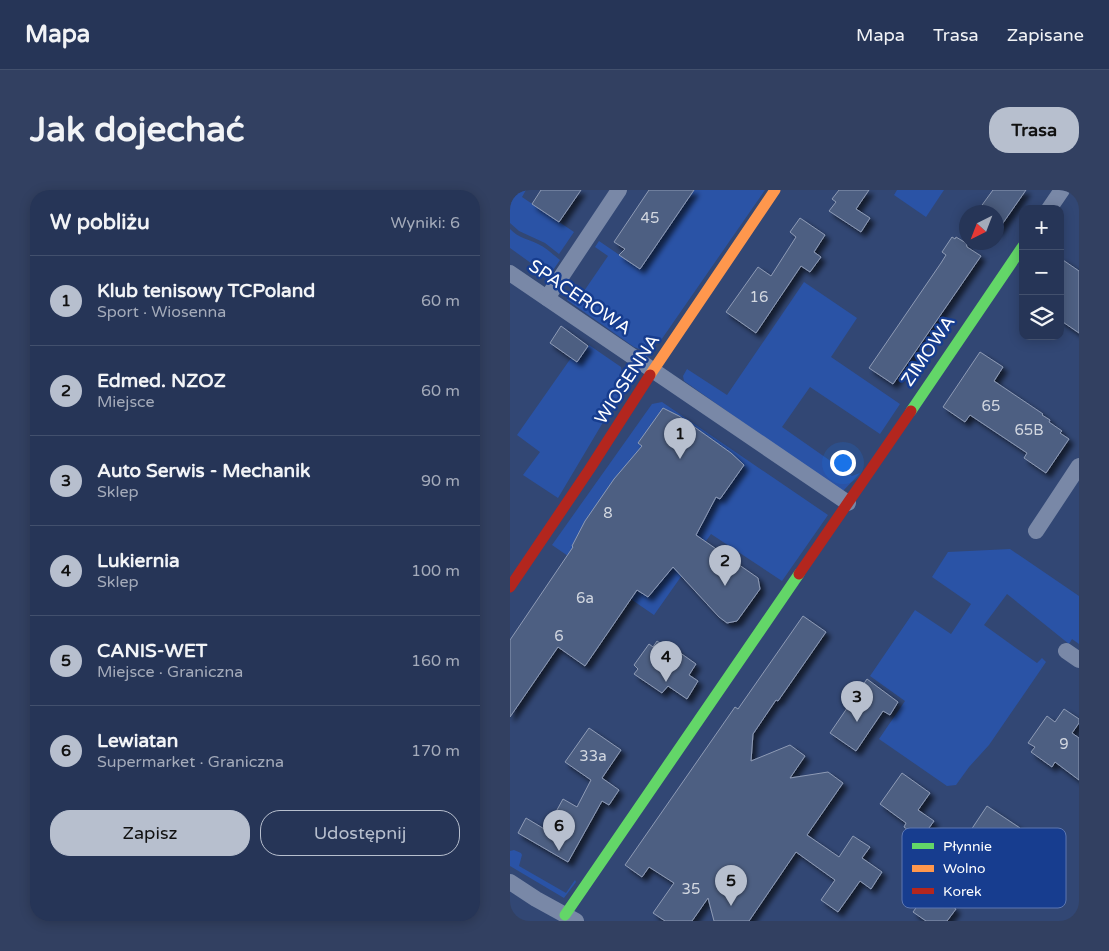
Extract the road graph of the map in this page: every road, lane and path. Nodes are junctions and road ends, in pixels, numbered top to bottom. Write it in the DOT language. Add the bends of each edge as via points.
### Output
graph roads {
  1 [pos="619,190"];
  2 [pos="775,190"];
  3 [pos="1062,190"];
  4 [pos="1052,205"];
  5 [pos="1020,250"];
  6 [pos="510,273"];
  7 [pos="546,298"];
  8 [pos="653,370"];
  9 [pos="1079,466"];
  10 [pos="848,503"];
  11 [pos="1036,531"];
  12 [pos="510,587"];
  13 [pos="510,882"];
  14 [pos="571,918"];
  1 -- 7 [label="street"];
  2 -- 8 [label="street, WIOSENNA"];
  3 -- 4 [label="street"];
  5 -- 10 [label="street, ZIMOWA"];
  6 -- 7 [label="street, SPACEROWA"];
  7 -- 8 [label="street, SPACEROWA"];
  8 -- 10 [label="street, SPACEROWA"];
  8 -- 12 [label="street, WIOSENNA"];
  9 -- 11 [label="street"];
  10 -- 14 [label="street, ZIMOWA"];
  13 -- 14 [label="street"];
}
